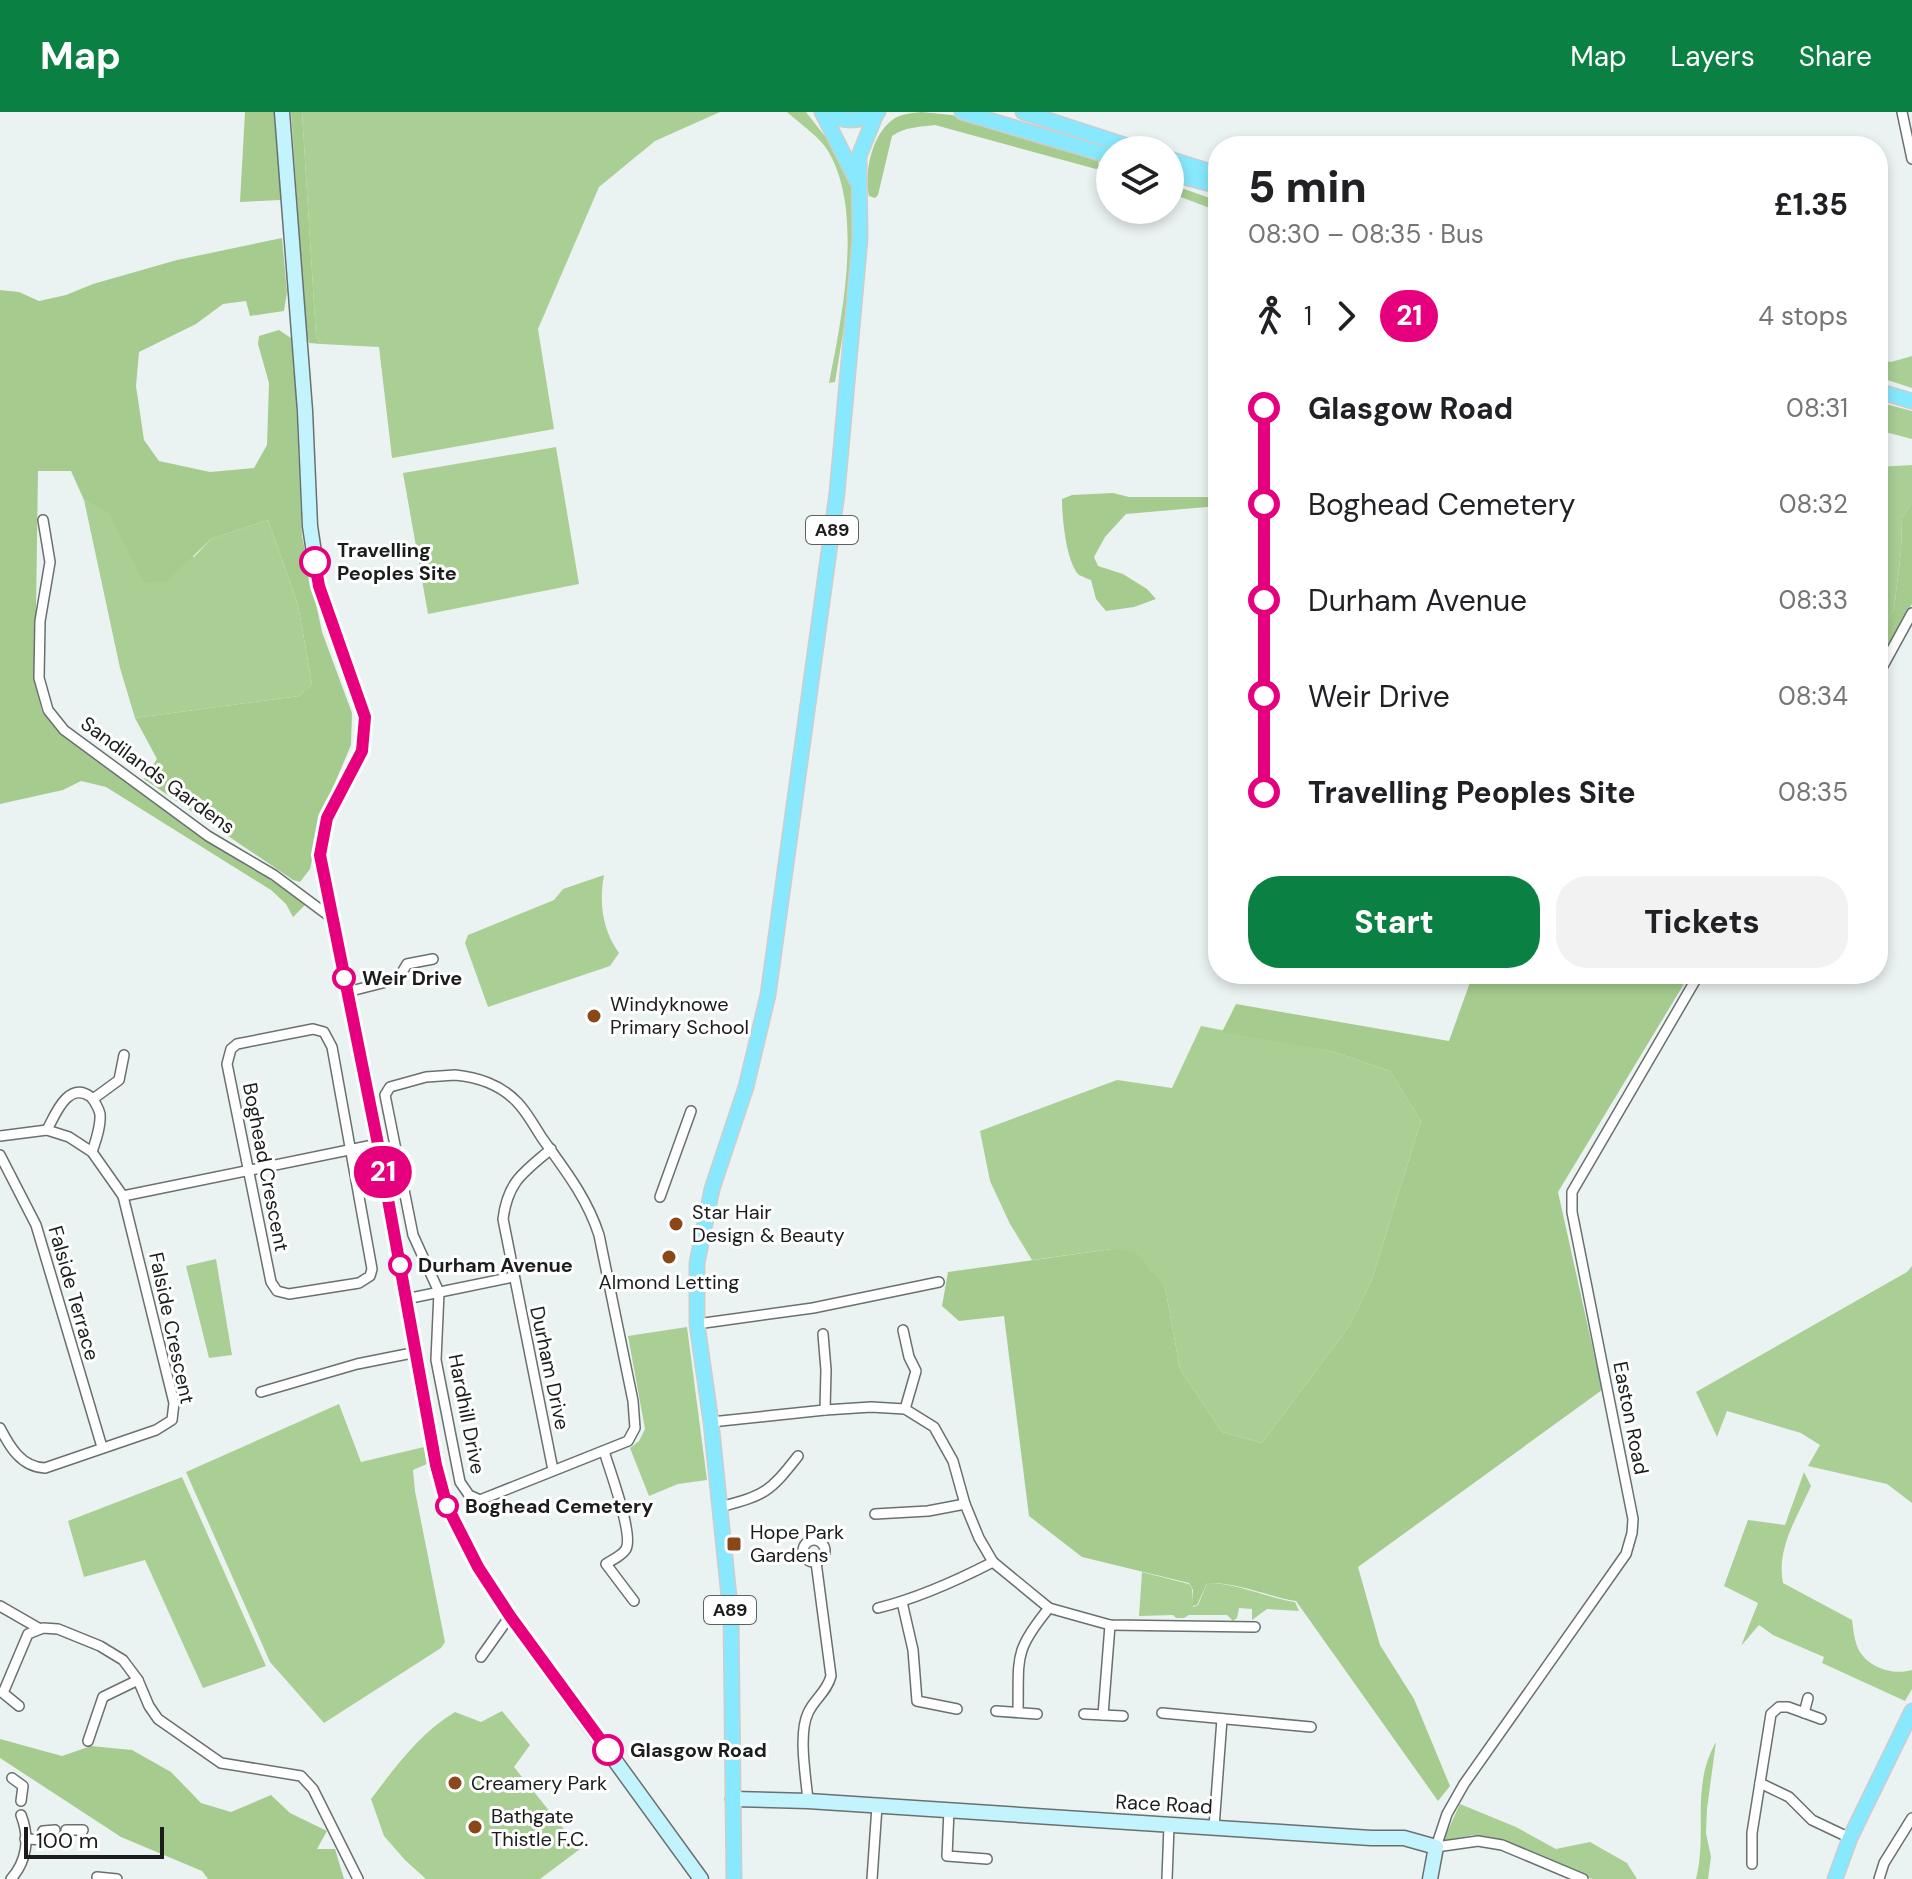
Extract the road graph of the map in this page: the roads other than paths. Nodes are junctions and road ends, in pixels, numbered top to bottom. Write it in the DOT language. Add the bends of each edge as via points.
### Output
graph roads {
  1 [pos="282,112"];
  2 [pos="823,112"];
  3 [pos="962,112"];
  4 [pos="1023,112"];
  5 [pos="1902,112"];
  6 [pos="877,113"];
  7 [pos="1097,136"];
  8 [pos="1096,152"];
  9 [pos="1912,159"];
  10 [pos="1184,163"];
  11 [pos="1208,171"];
  12 [pos="1184,177"];
  13 [pos="1208,183"];
  14 [pos="859,185"];
  15 [pos="1888,394"];
  16 [pos="1912,401"];
  17 [pos="43,520"];
  18 [pos="1912,613"];
  19 [pos="1888,657"];
  20 [pos="333,919"];
  21 [pos="433,959"];
  22 [pos="1693,984"];
  23 [pos="347,992"];
  24 [pos="124,1055"];
  25 [pos="93,1099"];
  26 [pos="691,1111"];
  27 [pos="47,1130"];
  28 [pos="0,1136"];
  29 [pos="378,1144"];
  30 [pos="551,1149"];
  31 [pos="351,1150"];
  32 [pos="92,1152"];
  33 [pos="0,1155"];
  34 [pos="248,1172"];
  35 [pos="123,1196"];
  36 [pos="660,1197"];
  37 [pos="513,1277"];
  38 [pos="939,1282"];
  39 [pos="439,1292"];
  40 [pos="406,1299"];
  41 [pos="697,1324"];
  42 [pos="903,1330"];
  43 [pos="823,1334"];
  44 [pos="417,1352"];
  45 [pos="261,1392"];
  46 [pos="905,1409"];
  47 [pos="825,1410"];
  48 [pos="711,1422"];
  49 [pos="0,1429"];
  50 [pos="102,1447"];
  51 [pos="604,1451"];
  52 [pos="798,1456"];
  53 [pos="553,1470"];
  54 [pos="965,1504"];
  55 [pos="720,1507"];
  56 [pos="875,1514"];
  57 [pos="816,1562"];
  58 [pos="993,1562"];
  59 [pos="634,1601"];
  60 [pos="902,1602"];
  61 [pos="0,1606"];
  62 [pos="878,1608"];
  63 [pos="1049,1608"];
  64 [pos="510,1616"];
  65 [pos="1110,1625"];
  66 [pos="1255,1627"];
  67 [pos="40,1629"];
  68 [pos="481,1657"];
  69 [pos="138,1680"];
  70 [pos="1808,1698"];
  71 [pos="19,1706"];
  72 [pos="957,1709"];
  73 [pos="996,1711"];
  74 [pos="1912,1711"];
  75 [pos="1018,1712"];
  76 [pos="1162,1713"];
  77 [pos="1804,1713"];
  78 [pos="1037,1714"];
  79 [pos="1084,1714"];
  80 [pos="1103,1715"];
  81 [pos="1123,1716"];
  82 [pos="1222,1719"];
  83 [pos="1821,1719"];
  84 [pos="1311,1727"];
  85 [pos="88,1741"];
  86 [pos="12,1778"];
  87 [pos="1760,1783"];
  88 [pos="733,1799"];
  89 [pos="21,1801"];
  90 [pos="808,1801"];
  91 [pos="877,1806"];
  92 [pos="949,1810"];
  93 [pos="21,1815"];
  94 [pos="1912,1818"];
  95 [pos="1169,1826"];
  96 [pos="1214,1827"];
  97 [pos="83,1830"];
  98 [pos="1850,1838"];
  99 [pos="25,1839"];
  100 [pos="1436,1847"];
  101 [pos="987,1859"];
  102 [pos="1752,1864"];
  103 [pos="97,1877"];
  104 [pos="11,1879"];
  105 [pos="117,1879"];
  106 [pos="358,1879"];
  107 [pos="701,1879"];
  108 [pos="734,1879"];
  109 [pos="872,1879"];
  110 [pos="1167,1879"];
  111 [pos="1430,1879"];
  112 [pos="1583,1879"];
  113 [pos="1835,1879"];
  114 [pos="1879,1879"];
  1 -- 20 [label="main road" via="310,526 319,586 365,717 362,751 327,818 320,855"];
  2 -- 6 [label="main road, A89" via="846,121"];
  2 -- 14 [label="main road, A89"];
  3 -- 8 [label="main road"];
  4 -- 7 [label="main road"];
  5 -- 9 [label="street"];
  6 -- 14 [label="main road, A89" via="859,156"];
  10 -- 11 [label="main road"];
  12 -- 13 [label="main road"];
  14 -- 41 [label="main road, A89" via="860,239 837,493 768,995 703,1228"];
  15 -- 16 [label="main road"];
  17 -- 20 [label="street, Sandilands Gardens" via="50,562 40,621 39,678 55,721 208,836 274,875"];
  18 -- 19 [label="street"];
  20 -- 23 [label="main road"];
  21 -- 23 [label="street" via="407,964 398,979"];
  22 -- 100 [label="street, Easton Road" via="1572,1192 1633,1519 1626,1554 1464,1784"];
  23 -- 29 [label="main road"];
  24 -- 25 [label="street" via="119,1080"];
  25 -- 27 [label="street" via="72,1094"];
  25 -- 32 [label="street" via="100,1113"];
  26 -- 36 [label="street"];
  27 -- 28 [label="street"];
  27 -- 32 [label="street, Falside Crescent"];
  29 -- 31 [label="street"];
  29 -- 40 [label="main road"];
  30 -- 37 [label="street, Durham Drive" via="517,1177 506,1196 503,1219"];
  30 -- 39 [label="street, Hardhill Drive" via="518,1102 474,1077 426,1077 390,1087 385,1095 413,1235"];
  30 -- 51 [label="street" via="595,1223 633,1401 635,1428 628,1441"];
  31 -- 34 [label="street"];
  31 -- 34 [label="street, Boghead Crescent" via="332,1047 324,1032 313,1029 237,1044 227,1064"];
  31 -- 34 [label="street, Boghead Crescent" via="371,1260 370,1276 359,1283 289,1294 277,1291"];
  32 -- 35 [label="street, Falside Crescent"];
  33 -- 50 [label="street, Falside Terrace" via="36,1225"];
  34 -- 35 [label="street"];
  35 -- 50 [label="street, Falside Crescent" via="174,1403 172,1420 156,1430"];
  37 -- 39 [label="street"];
  37 -- 53 [label="street, Durham Drive"];
  38 -- 41 [label="street" via="813,1308"];
  39 -- 40 [label="street"];
  39 -- 53 [label="street, Hardhill Drive" via="436,1360 460,1482 480,1500"];
  40 -- 44 [label="main road"];
  41 -- 48 [label="main road, A89"];
  42 -- 46 [label="street" via="916,1371"];
  43 -- 47 [label="street"];
  44 -- 45 [label="street"];
  44 -- 64 [label="main road" via="447,1506"];
  46 -- 47 [label="street"];
  46 -- 54 [label="street" via="934,1427 953,1461"];
  47 -- 48 [label="street"];
  48 -- 55 [label="main road, A89"];
  49 -- 50 [label="street, Falside Crescent" via="20,1458 36,1467"];
  51 -- 53 [label="street"];
  51 -- 59 [label="street" via="628,1545 606,1564"];
  52 -- 55 [label="street" via="775,1486"];
  54 -- 56 [label="street"];
  54 -- 58 [label="street"];
  55 -- 88 [label="main road, A89" via="731,1616"];
  57 -- 90 [label="street" via="831,1676 808,1712 804,1729"];
  58 -- 60 [label="street"];
  58 -- 63 [label="street"];
  60 -- 62 [label="street"];
  60 -- 72 [label="street" via="917,1701"];
  61 -- 67 [label="street"];
  63 -- 65 [label="street"];
  63 -- 75 [label="street" via="1025,1637 1018,1656"];
  64 -- 68 [label="street"];
  64 -- 107 [label="main road"];
  65 -- 66 [label="street"];
  65 -- 80 [label="street"];
  67 -- 69 [label="street" via="58,1629 100,1646 123,1660"];
  67 -- 71 [label="street" via="28,1634 3,1693"];
  69 -- 85 [label="street" via="103,1697"];
  69 -- 106 [label="street" via="158,1719 221,1763 301,1776 313,1789"];
  70 -- 77 [label="street"];
  73 -- 75 [label="street"];
  74 -- 98 [label="main road"];
  75 -- 78 [label="street"];
  76 -- 82 [label="street"];
  77 -- 83 [label="street"];
  77 -- 87 [label="street" via="1779,1707 1771,1714"];
  79 -- 80 [label="street"];
  80 -- 81 [label="street"];
  82 -- 84 [label="street"];
  82 -- 96 [label="street"];
  86 -- 89 [label="street" via="23,1786"];
  87 -- 98 [label="street" via="1789,1797 1812,1820"];
  87 -- 102 [label="street"];
  88 -- 90 [label="main road, Race Road"];
  88 -- 108 [label="main road, A89"];
  90 -- 91 [label="main road, Race Road"];
  91 -- 92 [label="main road, Race Road"];
  91 -- 109 [label="street"];
  92 -- 95 [label="main road, Race Road"];
  92 -- 101 [label="street" via="947,1856"];
  93 -- 99 [label="street"];
  94 -- 114 [label="street"];
  95 -- 96 [label="main road, Race Road"];
  95 -- 110 [label="street"];
  96 -- 100 [label="main road, Race Road" via="1404,1838"];
  97 -- 99 [label="street" via="43,1831 45,1840"];
  98 -- 113 [label="main road"];
  99 -- 104 [label="street" via="26,1855"];
  100 -- 111 [label="main road"];
  100 -- 112 [label="street, Race Road" via="1478,1841 1502,1845"];
  103 -- 105 [label="street"];
}
